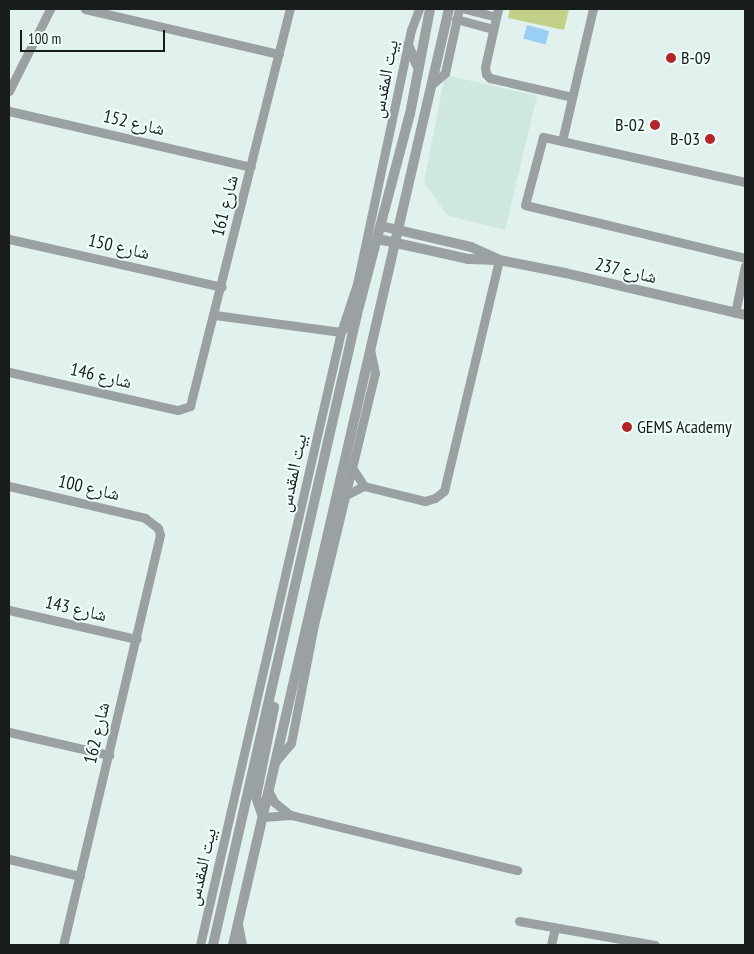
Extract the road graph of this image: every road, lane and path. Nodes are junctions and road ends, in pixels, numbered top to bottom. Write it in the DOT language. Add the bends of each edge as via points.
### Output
graph roads {
  1 [pos="50,9"];
  2 [pos="85,9"];
  3 [pos="290,9"];
  4 [pos="419,9"];
  5 [pos="430,9"];
  6 [pos="449,9"];
  7 [pos="459,9"];
  8 [pos="465,9"];
  9 [pos="593,9"];
  10 [pos="497,13"];
  11 [pos="456,19"];
  12 [pos="493,29"];
  13 [pos="408,45"];
  14 [pos="279,54"];
  15 [pos="417,65"];
  16 [pos="432,84"];
  17 [pos="9,91"];
  18 [pos="572,98"];
  19 [pos="9,111"];
  20 [pos="562,141"];
  21 [pos="251,167"];
  22 [pos="745,182"];
  23 [pos="381,226"];
  24 [pos="398,229"];
  25 [pos="9,239"];
  26 [pos="378,239"];
  27 [pos="394,242"];
  28 [pos="745,258"];
  29 [pos="499,260"];
  30 [pos="745,266"];
  31 [pos="222,287"];
  32 [pos="357,314"];
  33 [pos="740,314"];
  34 [pos="215,315"];
  35 [pos="340,332"];
  36 [pos="370,349"];
  37 [pos="9,372"];
  38 [pos="186,409"];
  39 [pos="351,466"];
  40 [pos="9,486"];
  41 [pos="364,486"];
  42 [pos="344,496"];
  43 [pos="158,528"];
  44 [pos="9,610"];
  45 [pos="137,639"];
  46 [pos="274,686"];
  47 [pos="9,732"];
  48 [pos="109,755"];
  49 [pos="276,761"];
  50 [pos="269,792"];
  51 [pos="291,816"];
  52 [pos="263,817"];
  53 [pos="9,860"];
  54 [pos="517,870"];
  55 [pos="80,876"];
  56 [pos="519,921"];
  57 [pos="238,924"];
  58 [pos="555,927"];
  59 [pos="63,945"];
  60 [pos="200,945"];
  61 [pos="213,945"];
  62 [pos="233,945"];
  63 [pos="242,945"];
  64 [pos="551,945"];
  65 [pos="655,945"];
  1 -- 17 [label="street"];
  2 -- 14 [label="street"];
  3 -- 14 [label="street, شارع 161"];
  4 -- 13 [label="street, بيت المقدس"];
  5 -- 15 [label="street, بيت المقدس"];
  6 -- 16 [label="street"];
  7 -- 11 [label="street"];
  8 -- 10 [label="street"];
  9 -- 18 [label="street"];
  10 -- 12 [label="street"];
  11 -- 12 [label="street"];
  11 -- 16 [label="street" via="445,73"];
  12 -- 18 [label="street" via="484,67 490,78"];
  13 -- 15 [label="street"];
  13 -- 35 [label="street, بيت المقدس" via="357,284"];
  14 -- 21 [label="street, شارع 161"];
  15 -- 23 [label="street, بيت المقدس" via="410,114"];
  16 -- 24 [label="street"];
  18 -- 20 [label="street"];
  19 -- 21 [label="street, شارع 152"];
  20 -- 22 [label="street"];
  20 -- 28 [label="street" via="543,137 525,205"];
  21 -- 31 [label="street, شارع 161"];
  23 -- 24 [label="street, شارع 237"];
  23 -- 26 [label="street, بيت المقدس"];
  24 -- 27 [label="street"];
  24 -- 29 [label="street, شارع 237" via="480,250"];
  25 -- 31 [label="street, شارع 150"];
  26 -- 27 [label="street, شارع 237"];
  26 -- 32 [label="street, بيت المقدس"];
  27 -- 29 [label="street, شارع 237" via="468,259"];
  27 -- 36 [label="street"];
  29 -- 33 [label="street, شارع 237"];
  29 -- 41 [label="street" via="448,486 440,496 424,501"];
  30 -- 33 [label="street"];
  31 -- 34 [label="street, شارع 161"];
  32 -- 35 [label="street"];
  32 -- 46 [label="street, بيت المقدس"];
  34 -- 35 [label="street"];
  34 -- 38 [label="street, شارع 161" via="193,400"];
  35 -- 60 [label="street, بيت المقدس"];
  36 -- 39 [label="street" via="375,373"];
  36 -- 49 [label="street"];
  37 -- 38 [label="street, شارع 146" via="178,410"];
  39 -- 41 [label="street"];
  39 -- 42 [label="street"];
  40 -- 43 [label="street, شارع 100" via="145,518"];
  41 -- 42 [label="street"];
  42 -- 49 [label="street" via="291,743"];
  43 -- 45 [label="street, شارع 162" via="160,541"];
  44 -- 45 [label="street, شارع 143"];
  45 -- 48 [label="street, شارع 162"];
  46 -- 52 [label="street" via="272,725 256,797"];
  46 -- 61 [label="street, بيت المقدس"];
  47 -- 48 [label="street"];
  48 -- 55 [label="street, شارع 162"];
  49 -- 50 [label="street"];
  50 -- 51 [label="street" via="278,806"];
  50 -- 52 [label="street"];
  51 -- 52 [label="street"];
  51 -- 54 [label="street"];
  52 -- 57 [label="street"];
  53 -- 55 [label="street"];
  55 -- 59 [label="street, شارع 162"];
  56 -- 58 [label="street"];
  57 -- 62 [label="street"];
  57 -- 63 [label="street"];
  58 -- 64 [label="street"];
  58 -- 65 [label="street"];
}
